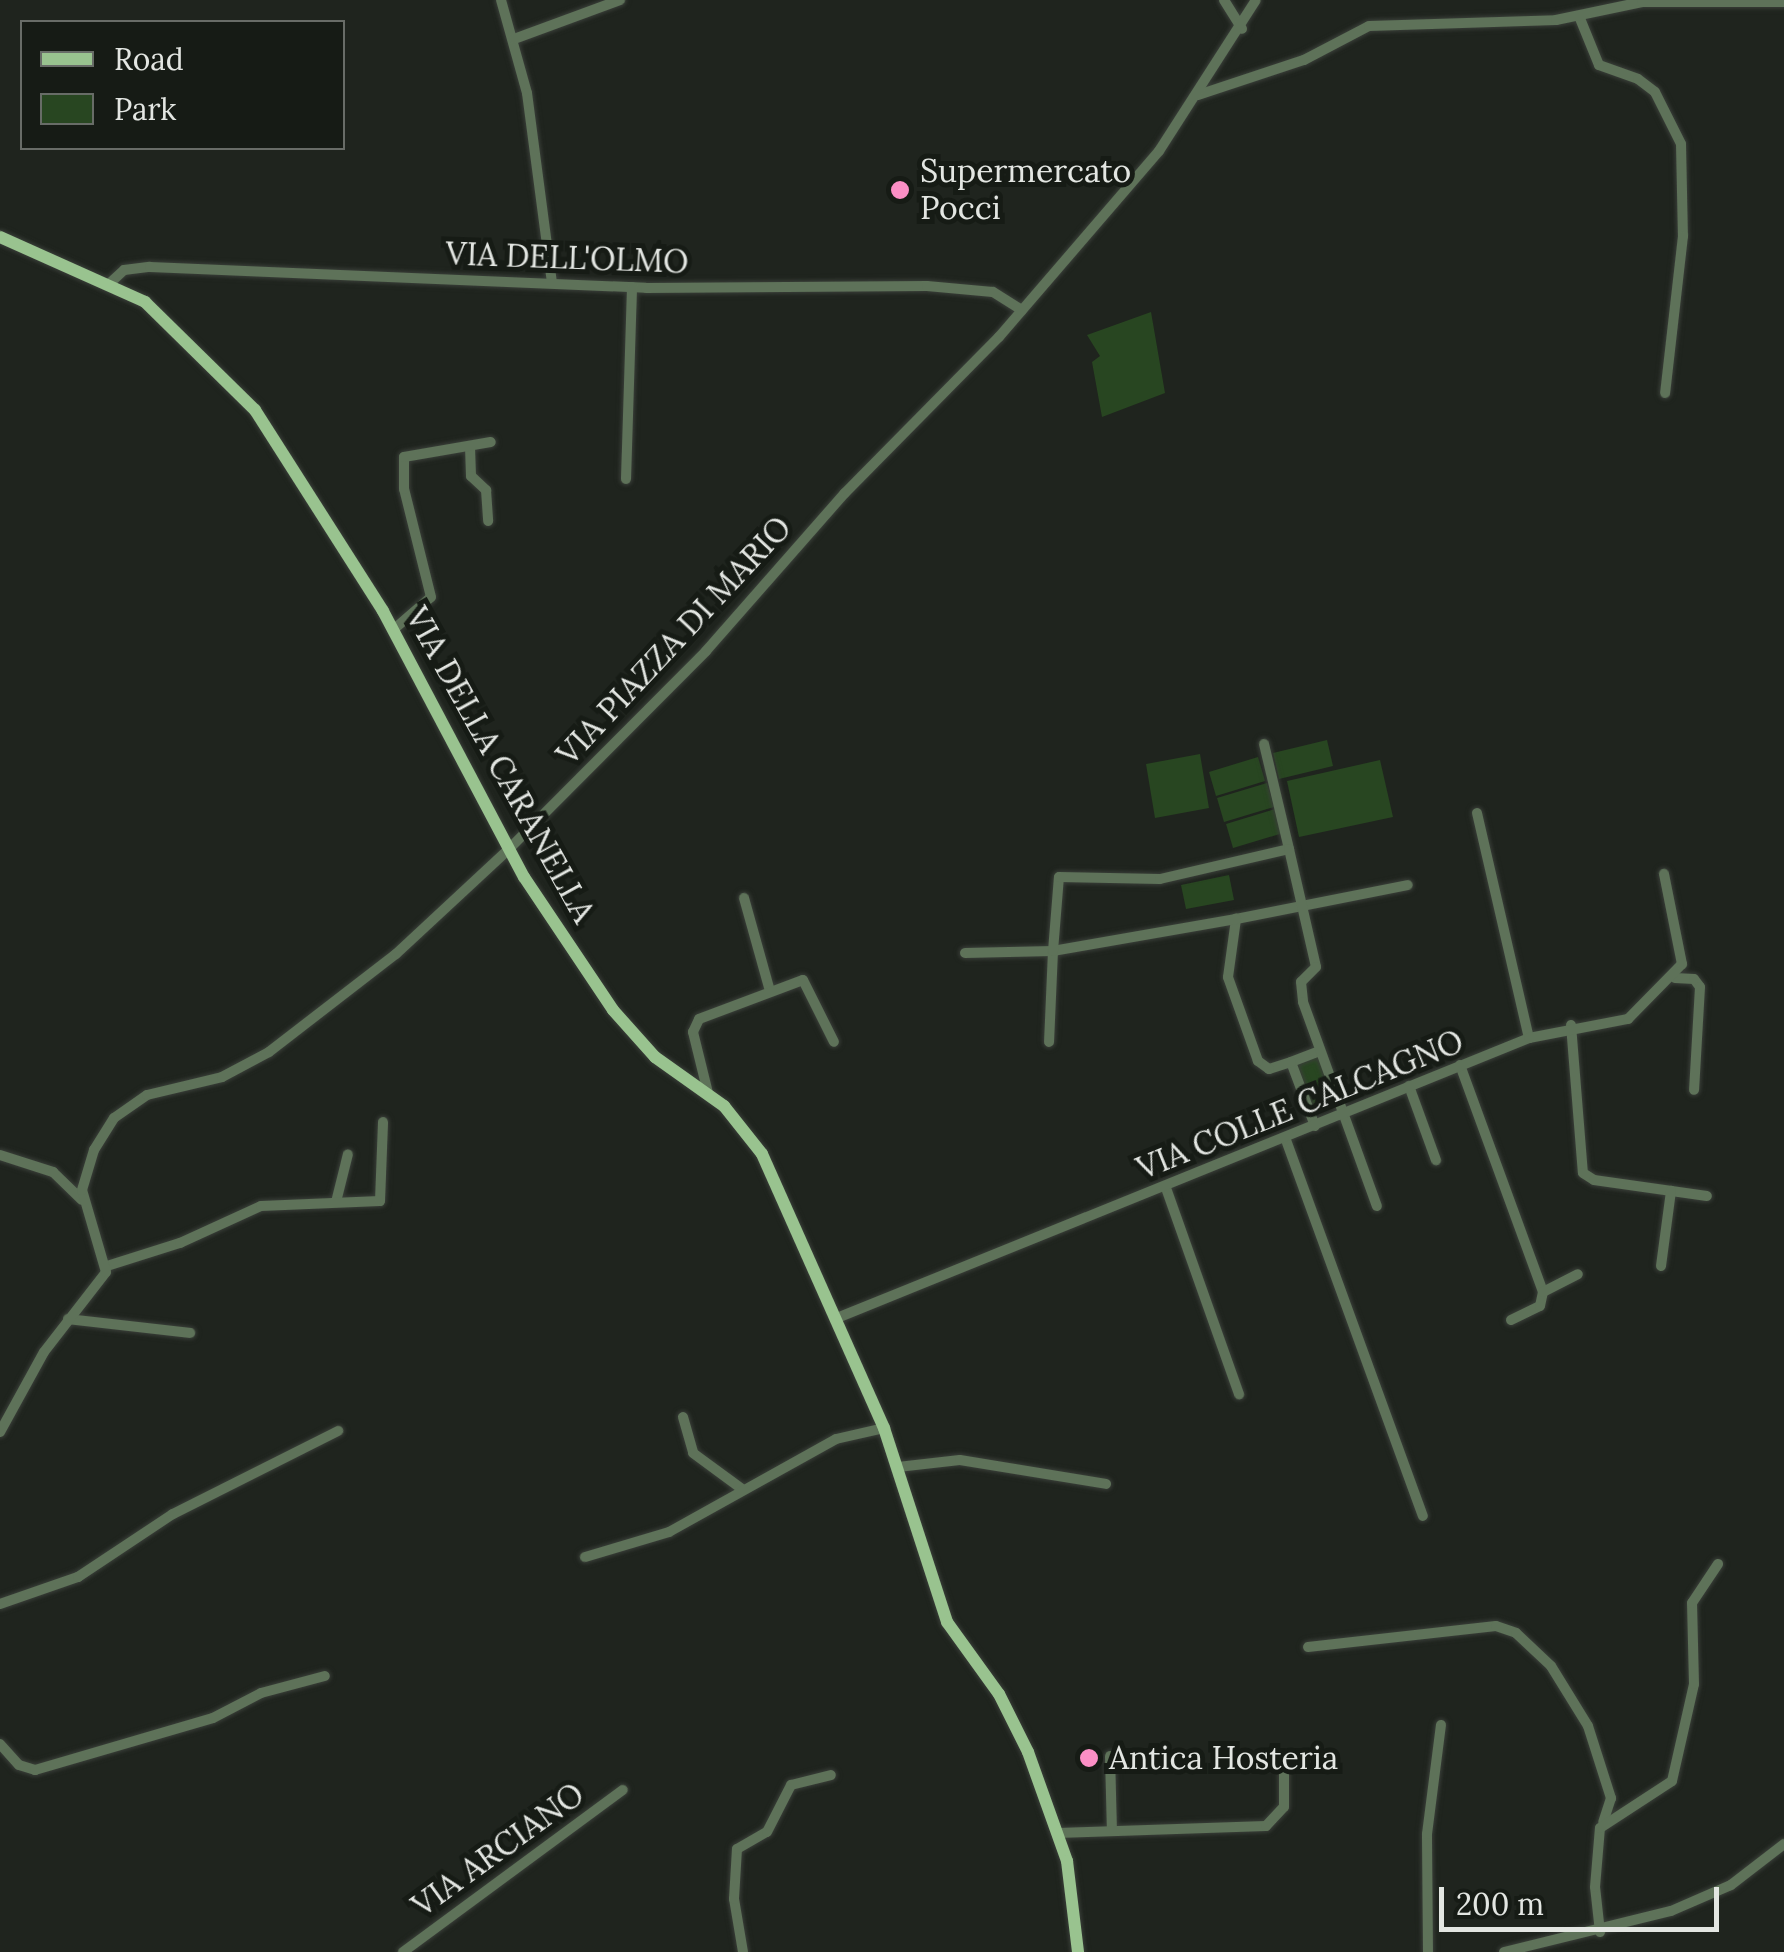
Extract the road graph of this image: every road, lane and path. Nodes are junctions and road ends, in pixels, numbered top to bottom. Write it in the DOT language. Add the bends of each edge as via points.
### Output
graph roads {
  1 [pos="501,0"];
  2 [pos="620,0"];
  3 [pos="1224,0"];
  4 [pos="1256,0"];
  5 [pos="1784,2"];
  6 [pos="1579,16"];
  7 [pos="1242,29"];
  8 [pos="514,39"];
  9 [pos="1198,96"];
  10 [pos="0,237"];
  11 [pos="552,282"];
  12 [pos="110,283"];
  13 [pos="632,287"];
  14 [pos="1022,310"];
  15 [pos="1665,393"];
  16 [pos="491,442"];
  17 [pos="470,447"];
  18 [pos="626,480"];
  19 [pos="488,521"];
  20 [pos="393,630"];
  21 [pos="1264,744"];
  22 [pos="1477,813"];
  23 [pos="1289,849"];
  24 [pos="509,850"];
  25 [pos="1664,874"];
  26 [pos="1408,885"];
  27 [pos="744,898"];
  28 [pos="1302,905"];
  29 [pos="1236,920"];
  30 [pos="1053,950"];
  31 [pos="965,953"];
  32 [pos="1675,978"];
  33 [pos="770,991"];
  34 [pos="1571,1025"];
  35 [pos="1529,1038"];
  36 [pos="834,1042"];
  37 [pos="1049,1042"];
  38 [pos="1320,1052"];
  39 [pos="1290,1062"];
  40 [pos="1460,1065"];
  41 [pos="1409,1086"];
  42 [pos="1694,1090"];
  43 [pos="708,1093"];
  44 [pos="1342,1112"];
  45 [pos="383,1122"];
  46 [pos="1315,1126"];
  47 [pos="1286,1140"];
  48 [pos="348,1154"];
  49 [pos="0,1155"];
  50 [pos="1436,1160"];
  51 [pos="1166,1188"];
  52 [pos="1670,1191"];
  53 [pos="1708,1196"];
  54 [pos="82,1200"];
  55 [pos="336,1202"];
  56 [pos="1377,1206"];
  57 [pos="107,1266"];
  58 [pos="1661,1266"];
  59 [pos="1578,1274"];
  60 [pos="1543,1292"];
  61 [pos="837,1318"];
  62 [pos="68,1319"];
  63 [pos="1512,1320"];
  64 [pos="190,1333"];
  65 [pos="1239,1394"];
  66 [pos="682,1417"];
  67 [pos="884,1428"];
  68 [pos="338,1431"];
  69 [pos="0,1432"];
  70 [pos="898,1467"];
  71 [pos="1106,1484"];
  72 [pos="742,1489"];
  73 [pos="1422,1516"];
  74 [pos="585,1557"];
  75 [pos="1718,1564"];
  76 [pos="0,1604"];
  77 [pos="1308,1646"];
  78 [pos="326,1676"];
  79 [pos="1441,1725"];
  80 [pos="0,1745"];
  81 [pos="1110,1756"];
  82 [pos="1284,1761"];
  83 [pos="831,1775"];
  84 [pos="622,1790"];
  85 [pos="1603,1822"];
  86 [pos="1112,1831"];
  87 [pos="1058,1833"];
  88 [pos="1784,1844"];
  89 [pos="1600,1932"];
  90 [pos="403,1952"];
  91 [pos="742,1952"];
  92 [pos="1078,1952"];
  93 [pos="1428,1952"];
  94 [pos="1504,1952"];
  1 -- 8 [label="street"];
  2 -- 8 [label="street"];
  3 -- 7 [label="street"];
  4 -- 7 [label="street, VIA PIAZZA DI MARIO"];
  5 -- 6 [label="street" via="1642,2"];
  6 -- 9 [label="street" via="1363,27 1308,58"];
  6 -- 15 [label="street" via="1599,66 1652,89 1681,144 1683,236"];
  7 -- 9 [label="street, VIA PIAZZA DI MARIO"];
  8 -- 11 [label="street"];
  9 -- 14 [label="street, VIA PIAZZA DI MARIO" via="1148,166"];
  10 -- 12 [label="main road, VIA DELLA CARANELLA"];
  11 -- 12 [label="street, VIA DELL'OLMO" via="150,267 122,272"];
  11 -- 13 [label="street, VIA DELL'OLMO"];
  12 -- 20 [label="main road, VIA DELLA CARANELLA" via="166,319 256,410"];
  13 -- 14 [label="street, VIA DELL'OLMO" via="968,288 998,293"];
  13 -- 18 [label="street"];
  14 -- 24 [label="street, VIA PIAZZA DI MARIO" via="838,500 706,650"];
  16 -- 17 [label="street"];
  17 -- 19 [label="street" via="471,476 486,490"];
  17 -- 20 [label="street" via="413,452 404,459 405,493 431,596"];
  20 -- 24 [label="main road, VIA DELLA CARANELLA"];
  21 -- 23 [label="street"];
  22 -- 35 [label="street"];
  23 -- 28 [label="street"];
  23 -- 30 [label="street" via="1160,879 1060,876"];
  24 -- 43 [label="main road, VIA DELLA CARANELLA" via="628,1031"];
  24 -- 54 [label="street, VIA PIAZZA DI MARIO" via="396,954 270,1052 123,1110 96,1145"];
  25 -- 32 [label="street" via="1683,958"];
  26 -- 28 [label="street"];
  27 -- 33 [label="street"];
  28 -- 29 [label="street"];
  28 -- 38 [label="street" via="1316,967 1300,990"];
  29 -- 30 [label="street"];
  29 -- 39 [label="street" via="1228,977 1258,1060 1269,1069"];
  30 -- 31 [label="street"];
  30 -- 37 [label="street"];
  32 -- 34 [label="street, VIA COLLE CALCAGNO" via="1626,1020"];
  32 -- 42 [label="street" via="1700,987"];
  33 -- 36 [label="street" via="806,980"];
  33 -- 43 [label="street" via="694,1025"];
  34 -- 35 [label="street, VIA COLLE CALCAGNO"];
  34 -- 52 [label="street" via="1583,1173"];
  35 -- 40 [label="street, VIA COLLE CALCAGNO"];
  38 -- 39 [label="street"];
  38 -- 44 [label="street"];
  39 -- 46 [label="street"];
  40 -- 41 [label="street, VIA COLLE CALCAGNO"];
  40 -- 60 [label="street"];
  41 -- 44 [label="street, VIA COLLE CALCAGNO"];
  41 -- 50 [label="street"];
  43 -- 61 [label="main road, VIA DELLA CARANELLA" via="772,1170"];
  44 -- 46 [label="street, VIA COLLE CALCAGNO"];
  44 -- 56 [label="street"];
  45 -- 55 [label="street" via="381,1199"];
  46 -- 47 [label="street, VIA COLLE CALCAGNO"];
  47 -- 51 [label="street, VIA COLLE CALCAGNO"];
  47 -- 73 [label="street"];
  48 -- 55 [label="street"];
  49 -- 54 [label="street" via="56,1174"];
  51 -- 61 [label="street, VIA COLLE CALCAGNO"];
  51 -- 65 [label="street"];
  52 -- 53 [label="street"];
  52 -- 58 [label="street"];
  54 -- 57 [label="street"];
  55 -- 57 [label="street" via="261,1206 188,1240"];
  57 -- 62 [label="street"];
  59 -- 60 [label="street"];
  60 -- 63 [label="street" via="1540,1306"];
  61 -- 67 [label="main road, VIA DELLA CARANELLA"];
  62 -- 64 [label="street"];
  62 -- 69 [label="street"];
  66 -- 72 [label="street" via="693,1452"];
  67 -- 70 [label="main road, VIA DELLA CARANELLA"];
  67 -- 72 [label="street" via="842,1437 784,1474"];
  68 -- 76 [label="street" via="172,1514 78,1578"];
  70 -- 71 [label="street" via="960,1460"];
  70 -- 87 [label="main road, VIA DELLA CARANELLA" via="945,1617 1014,1720"];
  72 -- 74 [label="street" via="669,1532"];
  75 -- 85 [label="street" via="1692,1603 1694,1684 1673,1778 1655,1796"];
  77 -- 85 [label="street" via="1496,1626 1516,1633 1552,1666 1592,1736 1611,1798"];
  78 -- 80 [label="street" via="261,1693 213,1718 35,1770 19,1766"];
  79 -- 93 [label="street" via="1427,1834"];
  81 -- 86 [label="street"];
  82 -- 86 [label="street" via="1284,1805 1269,1825"];
  83 -- 91 [label="street" via="794,1784 767,1832 737,1849 734,1899"];
  84 -- 90 [label="street, VIA ARCIANO"];
  85 -- 89 [label="street" via="1595,1881"];
  86 -- 87 [label="street"];
  87 -- 92 [label="main road, VIA DELLA CARANELLA"];
  88 -- 89 [label="street" via="1718,1892"];
  89 -- 94 [label="street"];
}
